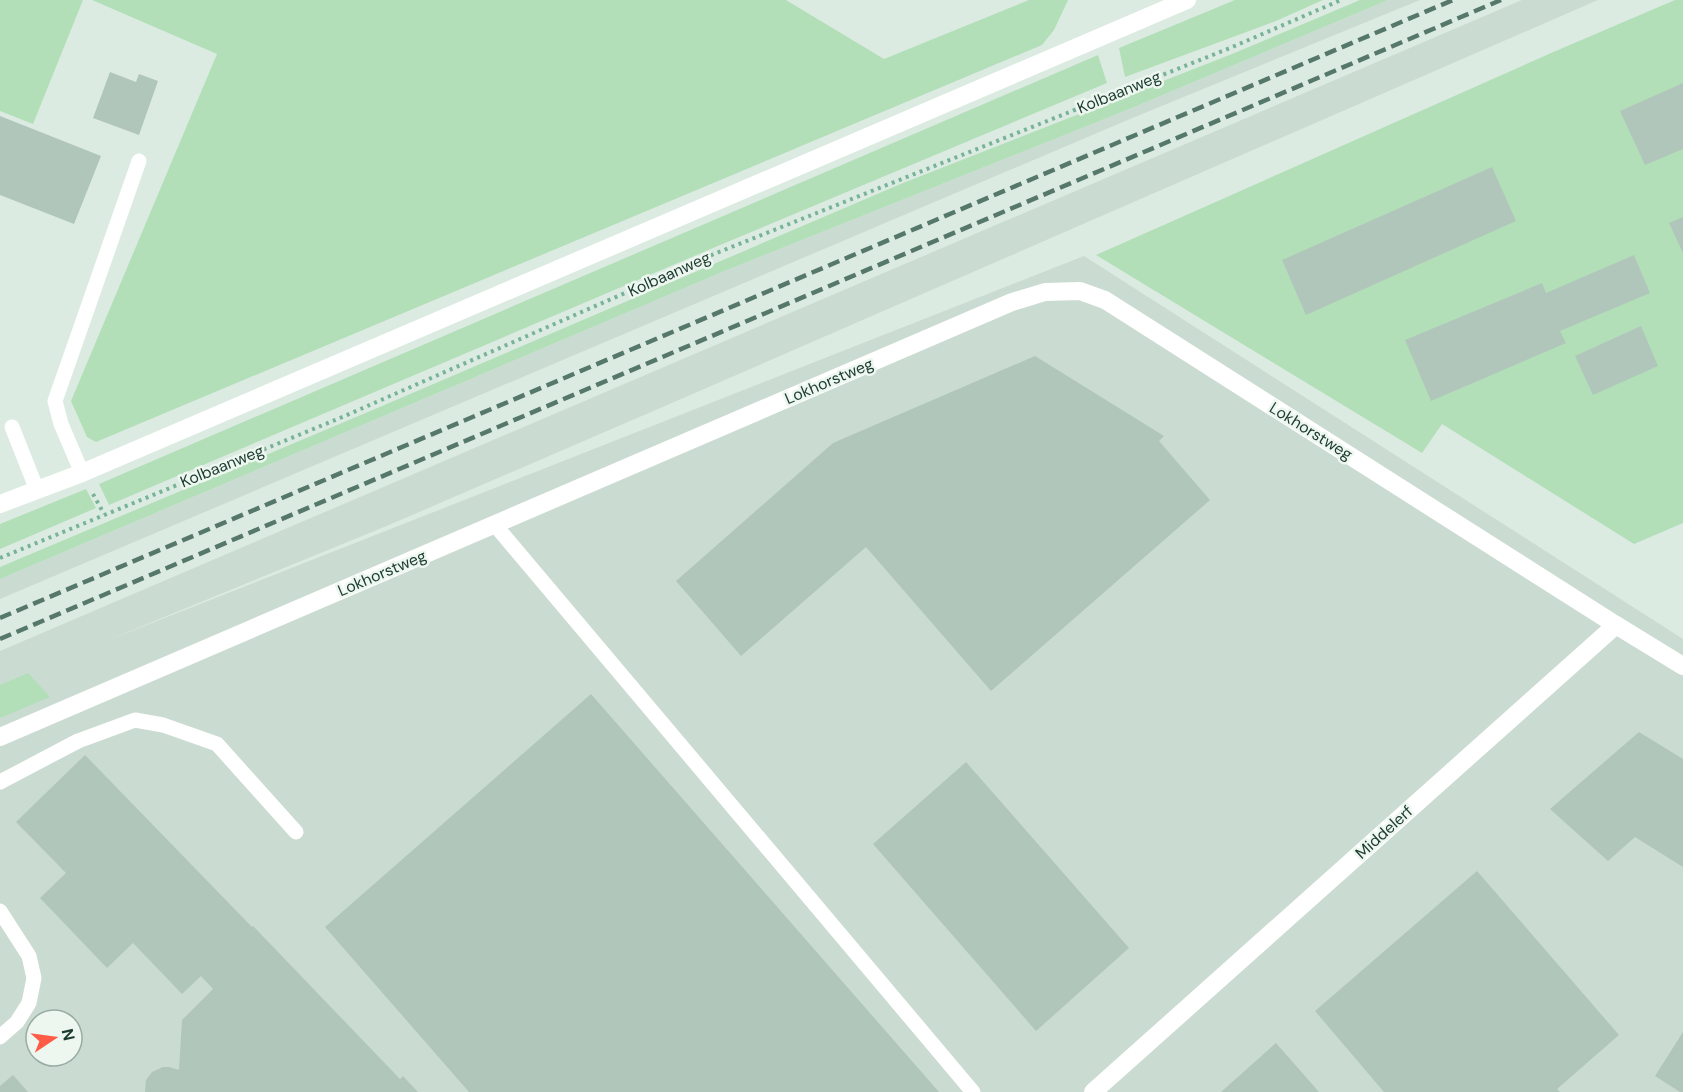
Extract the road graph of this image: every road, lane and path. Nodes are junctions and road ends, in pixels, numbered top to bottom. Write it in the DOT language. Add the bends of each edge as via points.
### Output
graph roads {
  1 [pos="1187,0"];
  2 [pos="1341,0"];
  3 [pos="139,161"];
  4 [pos="12,426"];
  5 [pos="82,473"];
  6 [pos="37,490"];
  7 [pos="0,504"];
  8 [pos="495,525"];
  9 [pos="0,558"];
  10 [pos="1616,625"];
  11 [pos="1683,666"];
  12 [pos="0,737"];
  13 [pos="0,782"];
  14 [pos="296,832"];
  15 [pos="0,911"];
  16 [pos="0,1037"];
  17 [pos="973,1092"];
  18 [pos="1093,1092"];
  1 -- 5 [label="street"];
  2 -- 9 [label="path, Kolbaanweg" via="714,254 340,418"];
  3 -- 5 [label="lane" via="55,401"];
  4 -- 6 [label="lane"];
  5 -- 6 [label="street"];
  6 -- 7 [label="street"];
  8 -- 10 [label="street, Lokhorstweg" via="1012,302 1045,292 1080,291 1105,300"];
  8 -- 12 [label="street, Lokhorstweg"];
  8 -- 17 [label="lane"];
  10 -- 11 [label="street"];
  10 -- 18 [label="street, Middelerf"];
  13 -- 14 [label="lane" via="78,741 135,720 163,725 217,744"];
  15 -- 16 [label="lane" via="29,956 34,978 29,1003 17,1022"];
}
